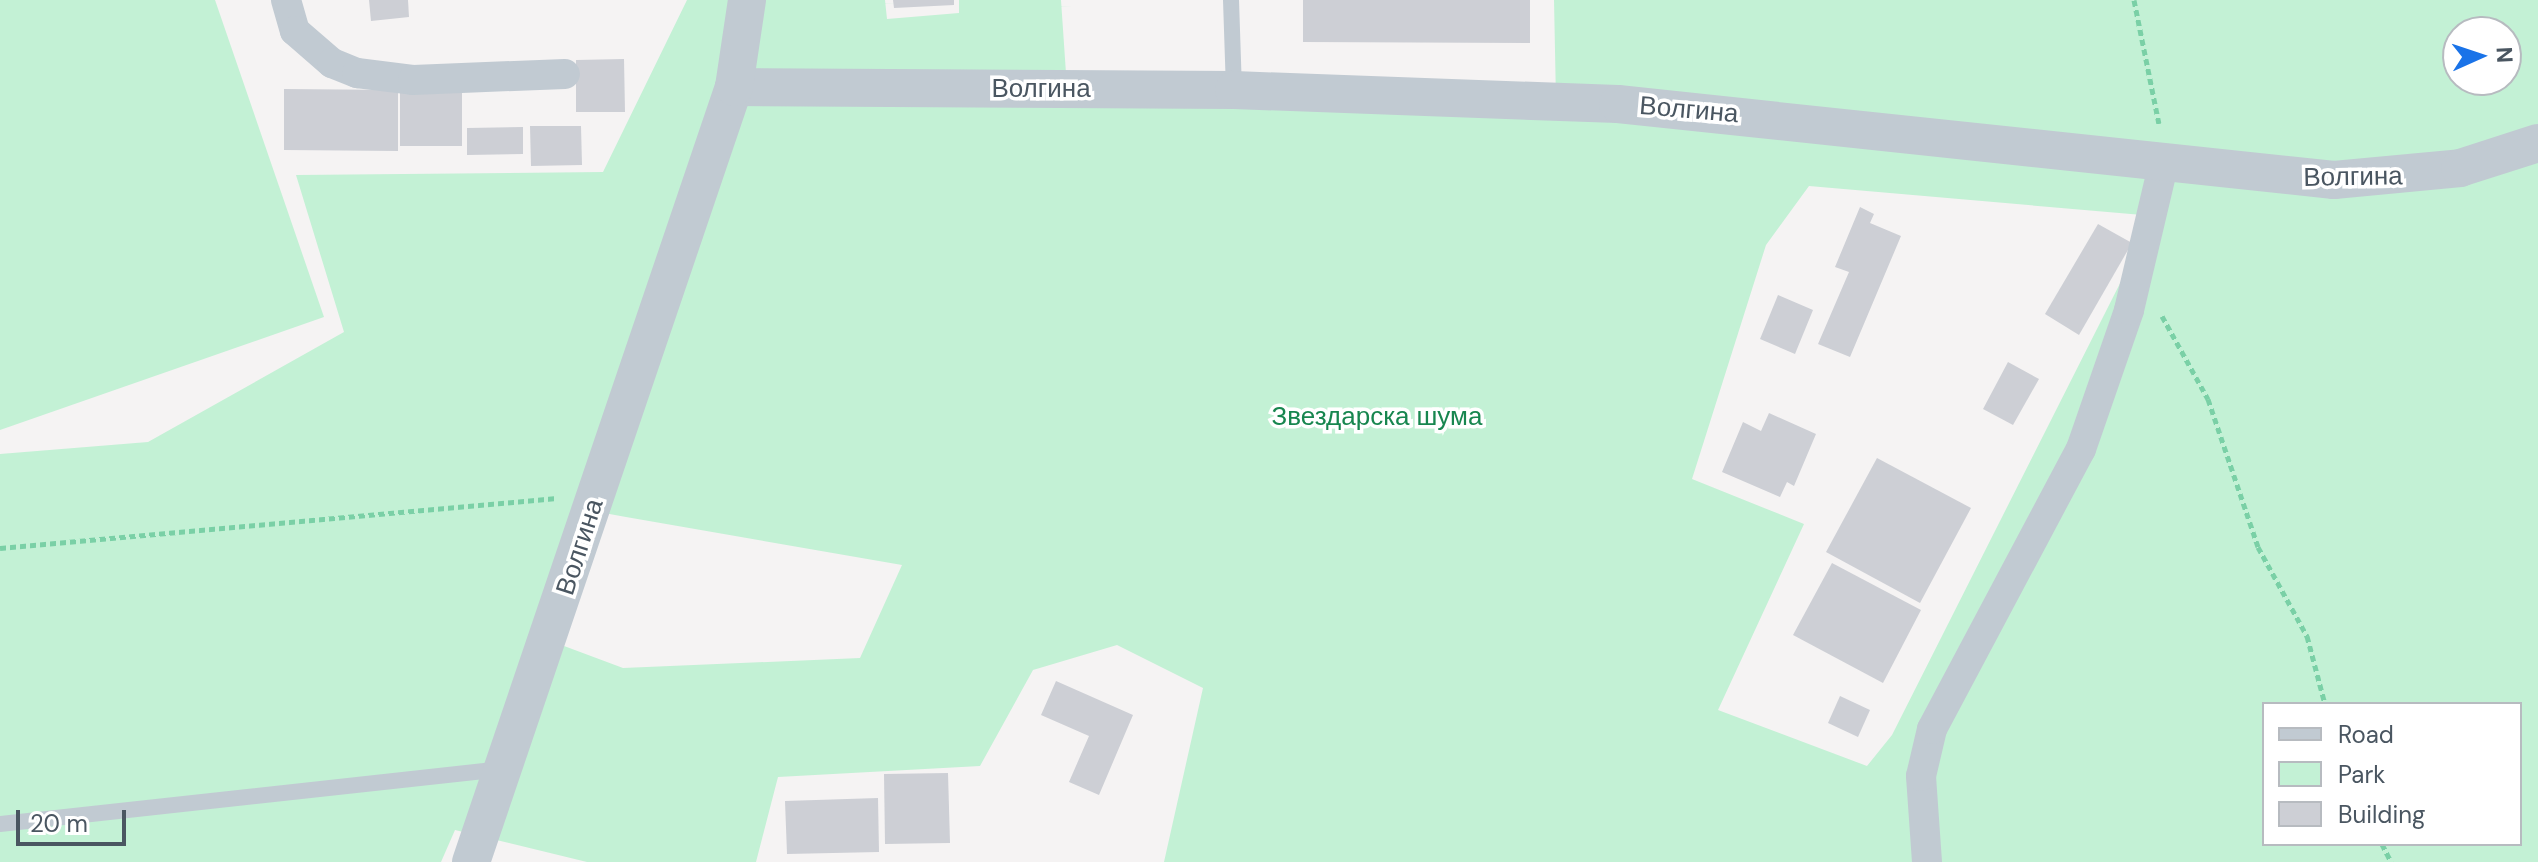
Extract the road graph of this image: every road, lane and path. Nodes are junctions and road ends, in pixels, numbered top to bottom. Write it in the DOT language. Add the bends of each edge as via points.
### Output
graph roads {
  1 [pos="286,0"];
  2 [pos="747,0"];
  3 [pos="1231,0"];
  4 [pos="2134,0"];
  5 [pos="565,74"];
  6 [pos="734,87"];
  7 [pos="1234,90"];
  8 [pos="2538,143"];
  9 [pos="2164,154"];
  10 [pos="2138,273"];
  11 [pos="574,497"];
  12 [pos="0,548"];
  13 [pos="2324,702"];
  14 [pos="507,769"];
  15 [pos="0,824"];
  16 [pos="471,862"];
  17 [pos="1927,862"];
  1 -- 5 [label="street" via="295,31 332,63 357,73 413,80"];
  2 -- 6 [label="street"];
  3 -- 7 [label="lane"];
  4 -- 9 [label="path" via="2146,86"];
  6 -- 7 [label="street, Волгина"];
  6 -- 14 [label="street, Волгина"];
  7 -- 9 [label="street, Волгина" via="1618,104"];
  8 -- 9 [label="street, Волгина" via="2460,168 2383,181"];
  9 -- 10 [label="street"];
  10 -- 13 [label="path" via="2208,399 2258,547 2307,636"];
  10 -- 17 [label="street" via="2061,499 1932,729 1921,776"];
  11 -- 12 [label="path"];
  14 -- 15 [label="lane"];
  14 -- 16 [label="street, Волгина"];
}
